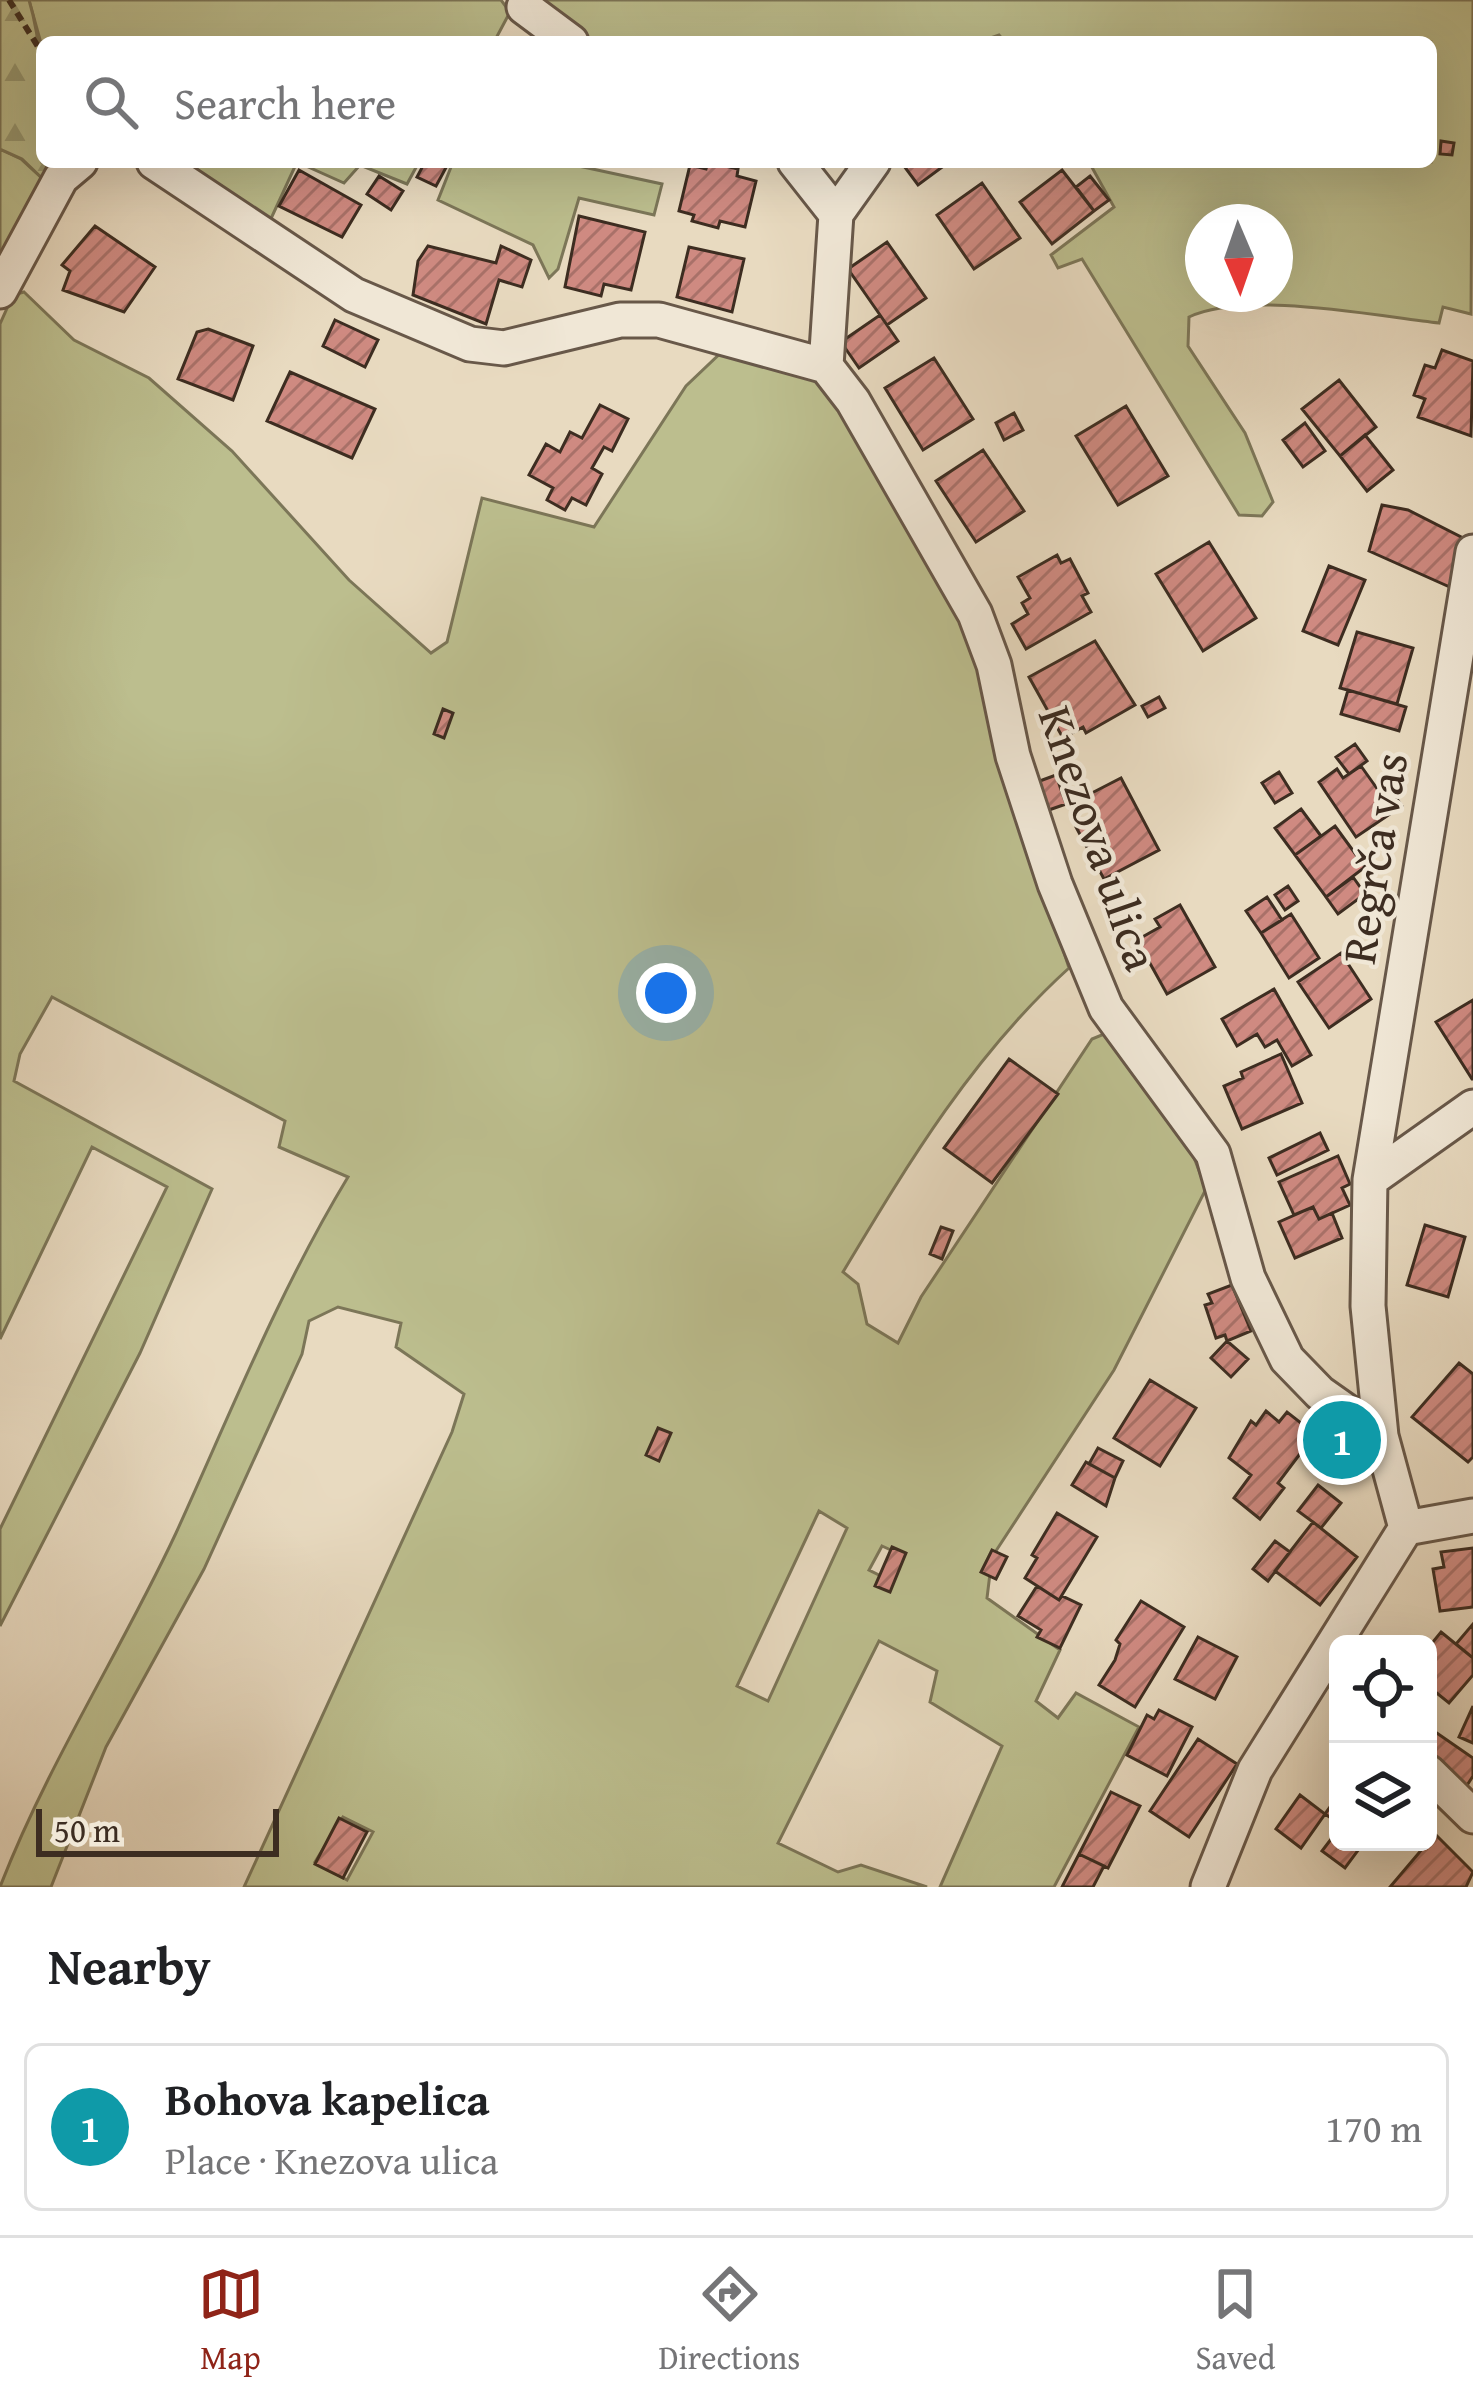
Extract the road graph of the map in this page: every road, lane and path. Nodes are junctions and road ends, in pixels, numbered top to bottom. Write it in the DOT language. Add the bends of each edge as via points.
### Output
graph roads {
  1 [pos="10,0"];
  2 [pos="524,7"];
  3 [pos="564,36"];
  4 [pos="36,43"];
  5 [pos="73,168"];
  6 [pos="163,168"];
  7 [pos="800,168"];
  8 [pos="869,168"];
  9 [pos="836,214"];
  10 [pos="0,291"];
  11 [pos="826,366"];
  12 [pos="1473,552"];
  13 [pos="1473,1107"];
  14 [pos="1370,1180"];
  15 [pos="1381,1436"];
  16 [pos="1473,1516"];
  17 [pos="1406,1528"];
  18 [pos="1349,1635"];
  19 [pos="1329,1672"];
  20 [pos="1437,1781"];
  21 [pos="1473,1816"];
  22 [pos="1208,1887"];
  1 -- 4 [label="path"];
  2 -- 3 [label="street"];
  5 -- 10 [label="street"];
  6 -- 11 [label="street" via="354,295 470,344 504,347 620,320 659,320"];
  7 -- 9 [label="street"];
  8 -- 9 [label="street"];
  9 -- 11 [label="street"];
  11 -- 15 [label="street, Knezova ulica" via="975,614 1055,884 1106,1008 1213,1154 1248,1278 1287,1358"];
  12 -- 14 [label="street, Regrča vas"];
  13 -- 14 [label="street"];
  14 -- 15 [label="street, Regrča vas" via="1368,1306"];
  15 -- 17 [label="street, Regrča vas"];
  16 -- 17 [label="street"];
  17 -- 18 [label="street"];
  19 -- 22 [label="street" via="1255,1770"];
  20 -- 21 [label="street"];
}
